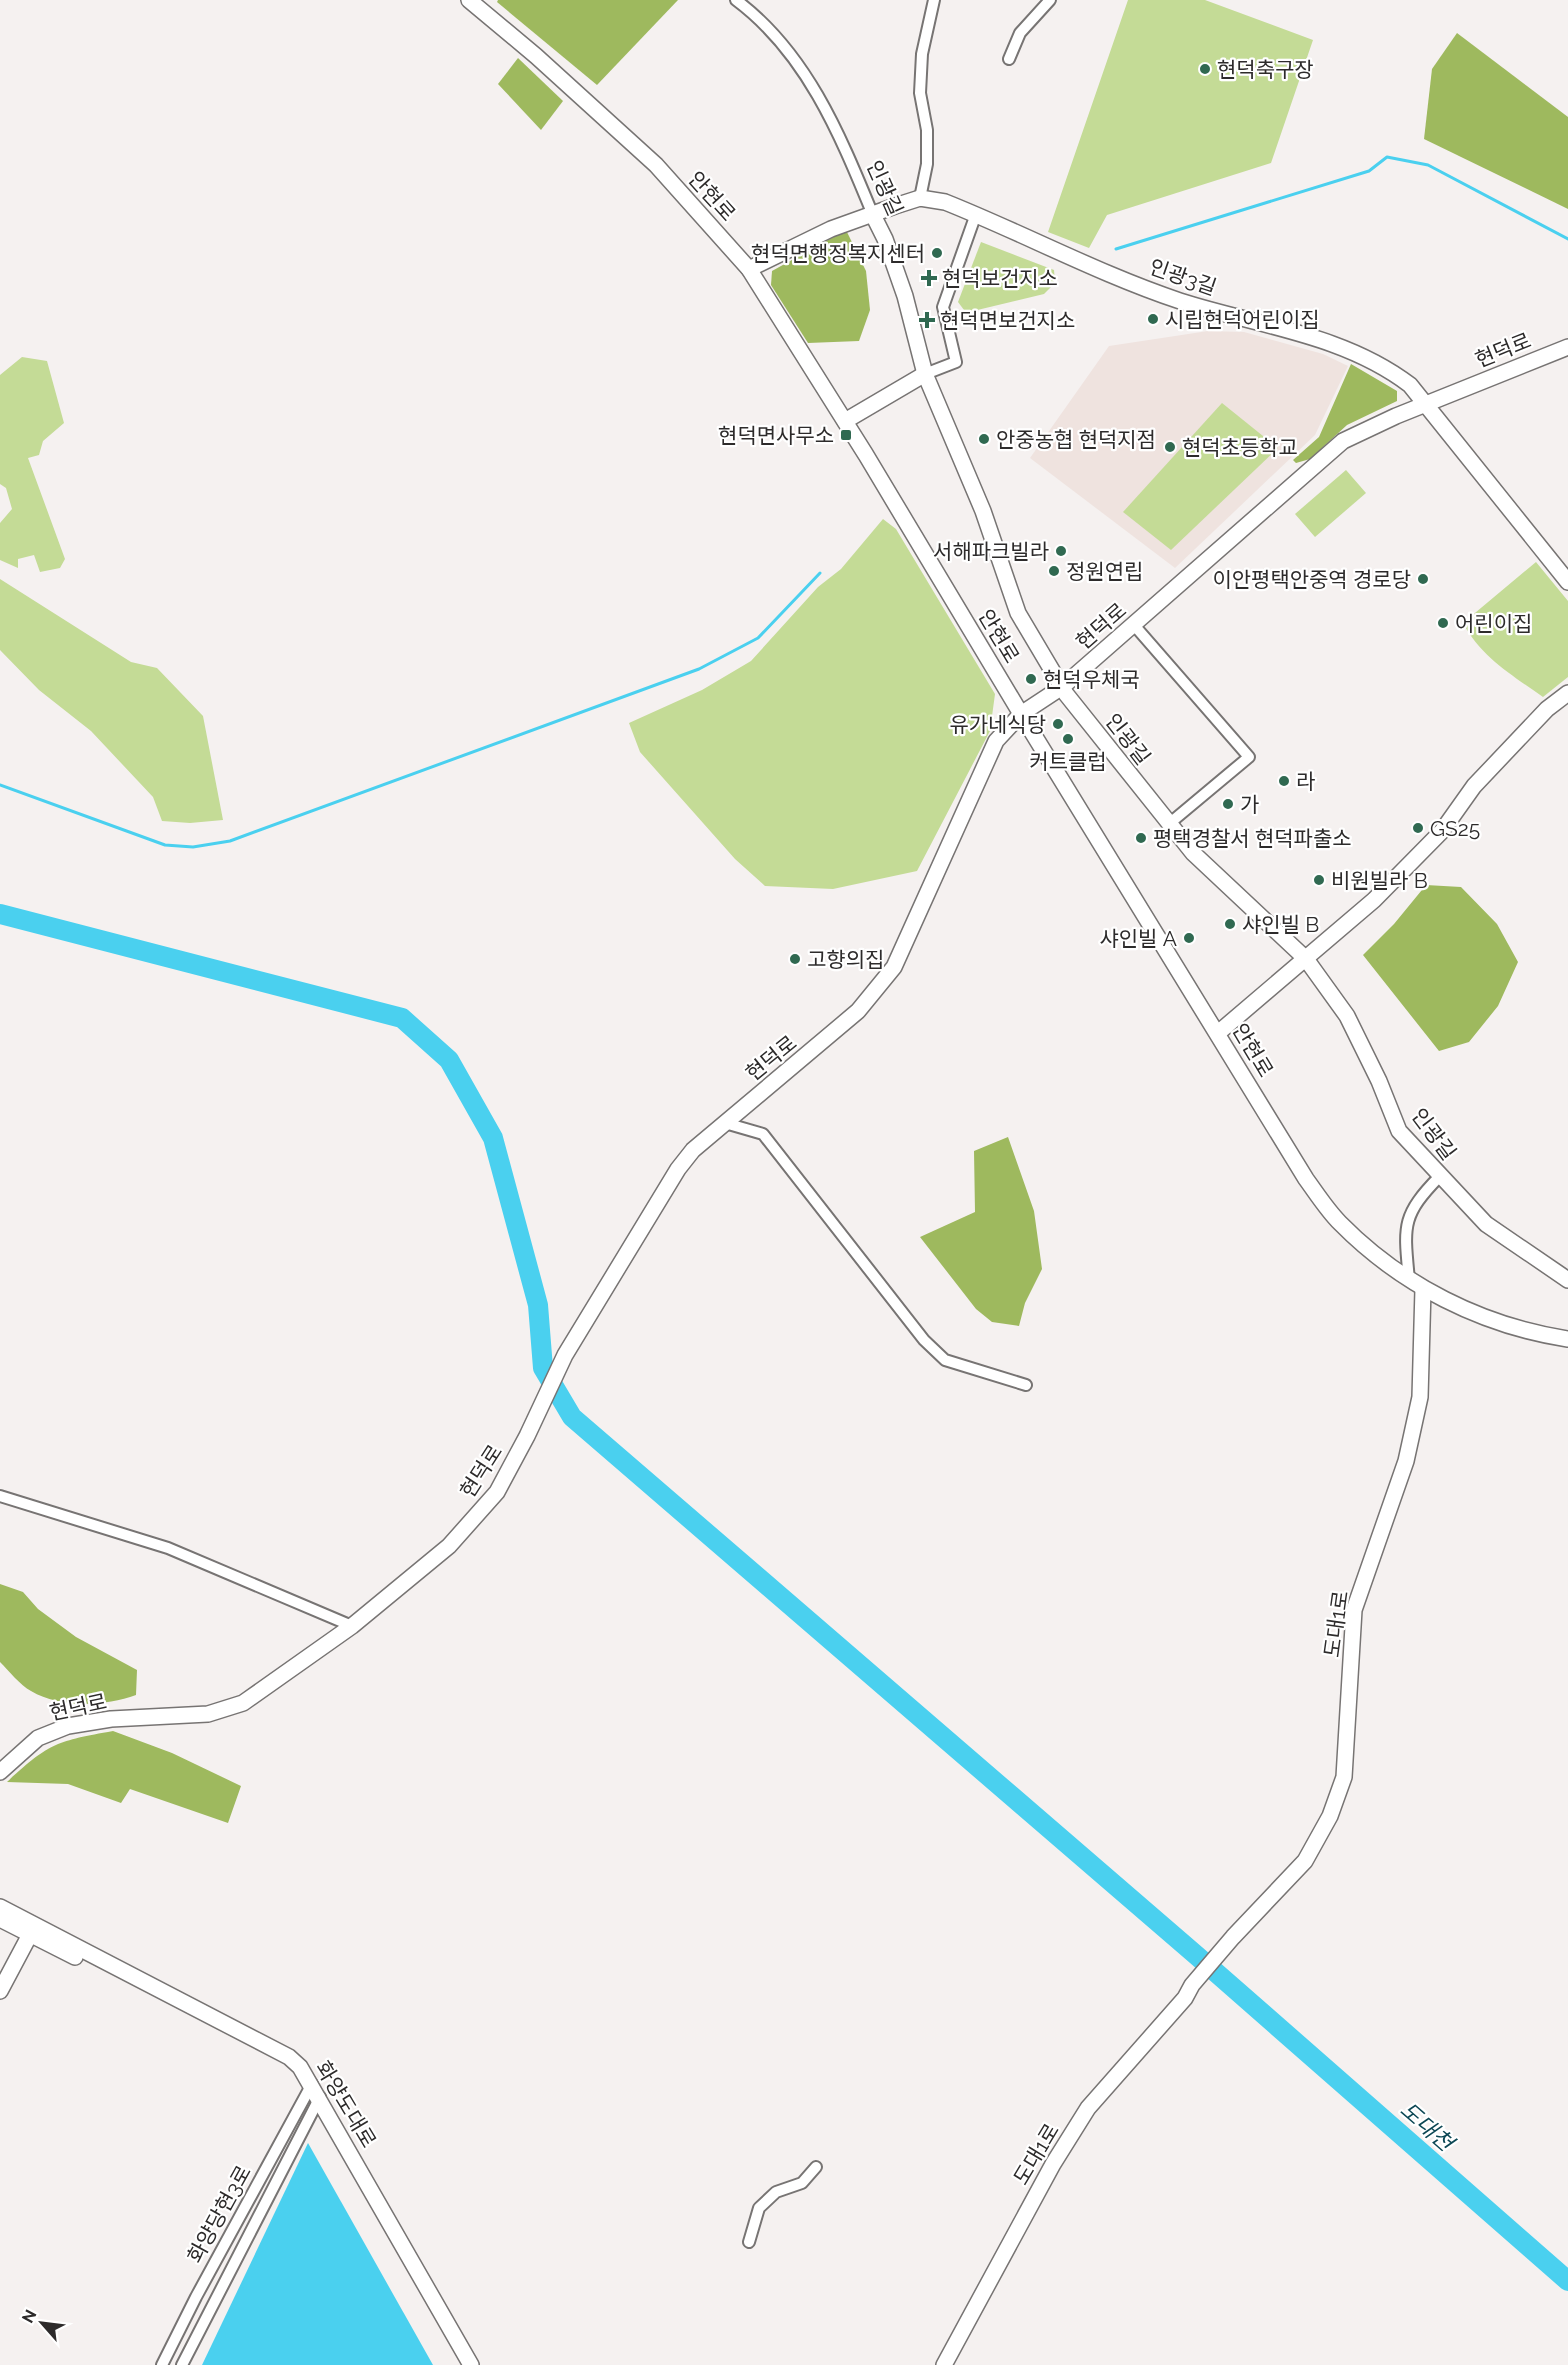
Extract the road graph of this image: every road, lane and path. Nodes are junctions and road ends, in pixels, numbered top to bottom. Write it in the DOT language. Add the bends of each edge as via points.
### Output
graph roads {
  1 [pos="469,0"];
  2 [pos="736,0"];
  3 [pos="934,0"];
  4 [pos="1050,0"];
  5 [pos="1009,59"];
  6 [pos="920,198"];
  7 [pos="976,214"];
  8 [pos="873,215"];
  9 [pos="749,269"];
  10 [pos="1568,347"];
  11 [pos="925,374"];
  12 [pos="1425,404"];
  13 [pos="845,421"];
  14 [pos="1568,582"];
  15 [pos="1134,625"];
  16 [pos="1062,687"];
  17 [pos="1568,693"];
  18 [pos="1021,714"];
  19 [pos="1170,823"];
  20 [pos="1306,959"];
  21 [pos="1218,1033"];
  22 [pos="725,1123"];
  23 [pos="1439,1177"];
  24 [pos="1408,1280"];
  25 [pos="1568,1280"];
  26 [pos="1423,1289"];
  27 [pos="1568,1339"];
  28 [pos="1026,1385"];
  29 [pos="0,1496"];
  30 [pos="352,1626"];
  31 [pos="0,1772"];
  32 [pos="0,1907"];
  33 [pos="0,1919"];
  34 [pos="28,1927"];
  35 [pos="0,1969"];
  36 [pos="0,1991"];
  37 [pos="315,2093"];
  38 [pos="816,2167"];
  39 [pos="749,2242"];
  40 [pos="162,2365"];
  41 [pos="182,2365"];
  42 [pos="464,2365"];
  43 [pos="471,2365"];
  44 [pos="944,2365"];
  1 -- 9 [label="street, 안현로" via="656,165"];
  2 -- 8 [label="street, 인광길" via="757,16 797,63 822,102"];
  3 -- 6 [label="street" via="922,54 920,93 927,130 927,164"];
  4 -- 5 [label="street" via="1020,33"];
  6 -- 7 [label="street, 인광3길" via="945,202"];
  6 -- 8 [label="street"];
  7 -- 11 [label="street" via="943,307 956,362"];
  7 -- 12 [label="street, 인광3길" via="1179,300 1334,343 1394,373"];
  8 -- 9 [label="street" via="831,229"];
  8 -- 11 [label="street, 인광길" via="905,296"];
  9 -- 13 [label="street, 안현로"];
  10 -- 12 [label="street, 현덕로"];
  11 -- 13 [label="street"];
  11 -- 16 [label="street, 인광길" via="983,511 1018,613"];
  12 -- 14 [label="street, 인광3길"];
  12 -- 15 [label="street, 현덕로" via="1343,441"];
  13 -- 18 [label="street, 안현로"];
  15 -- 16 [label="street, 현덕로"];
  15 -- 19 [label="street" via="1249,757"];
  16 -- 18 [label="street, 현덕로"];
  16 -- 19 [label="street, 인광길"];
  17 -- 20 [label="street" via="1547,709 1474,786 1434,838 1374,900"];
  18 -- 21 [label="street, 안현로"];
  18 -- 22 [label="street, 현덕로" via="996,741 985,762 894,967 858,1011"];
  19 -- 20 [label="street, 인광길" via="1193,853"];
  20 -- 21 [label="street"];
  20 -- 23 [label="street, 인광길" via="1347,1016 1399,1131"];
  21 -- 24 [label="street, 안현로" via="1306,1179 1338,1221 1377,1258"];
  22 -- 28 [label="street" via="764,1134 924,1341 945,1360"];
  22 -- 30 [label="street, 현덕로" via="693,1150 663,1190 565,1355 497,1492 450,1546"];
  23 -- 24 [label="street" via="1409,1211"];
  23 -- 25 [label="street, 인광길" via="1486,1224"];
  24 -- 26 [label="street, 안현로"];
  26 -- 27 [label="street, 안현로" via="1516,1329"];
  26 -- 44 [label="street, 도대1로" via="1417,1408 1406,1461 1354,1611 1344,1777 1330,1816 1305,1861 1233,1937 1088,2108 1053,2164"];
  29 -- 30 [label="street" via="168,1548"];
  30 -- 31 [label="street, 현덕로" via="243,1703 208,1714 111,1719 68,1726 38,1738"];
  32 -- 34 [label="street, 화양도대로"];
  33 -- 34 [label="street, 화양도대로"];
  34 -- 35 [label="street"];
  34 -- 36 [label="street"];
  34 -- 37 [label="street, 화양도대로" via="289,2057 300,2067"];
  37 -- 40 [label="street, 화양당현3로" via="196,2297"];
  37 -- 41 [label="street, 화양당현3로"];
  37 -- 42 [label="street, 화양도대로"];
  37 -- 43 [label="street, 화양도대로"];
  38 -- 39 [label="street" via="802,2183 776,2192 759,2208"];
}
